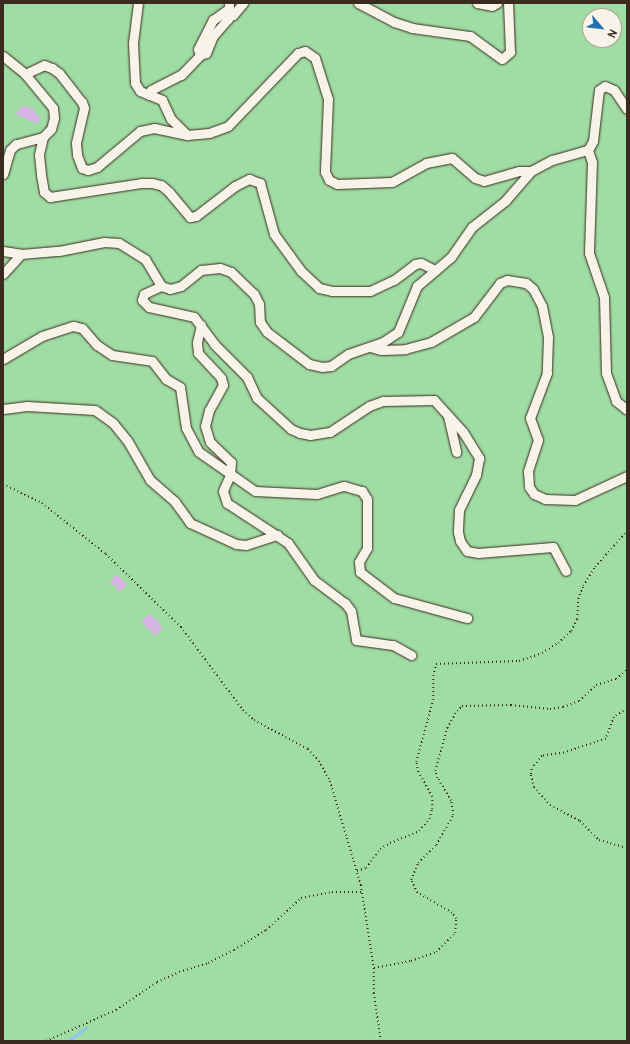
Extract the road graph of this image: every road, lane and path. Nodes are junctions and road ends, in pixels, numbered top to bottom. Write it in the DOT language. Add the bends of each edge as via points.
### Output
graph roads {
  1 [pos="138,3"];
  2 [pos="243,3"];
  3 [pos="358,3"];
  4 [pos="477,3"];
  5 [pos="497,3"];
  6 [pos="508,3"];
  7 [pos="228,9"];
  8 [pos="3,56"];
  9 [pos="25,74"];
  10 [pos="149,95"];
  11 [pos="627,109"];
  12 [pos="187,135"];
  13 [pos="43,137"];
  14 [pos="588,150"];
  15 [pos="531,171"];
  16 [pos="3,174"];
  17 [pos="3,251"];
  18 [pos="21,254"];
  19 [pos="435,270"];
  20 [pos="3,274"];
  21 [pos="161,286"];
  22 [pos="201,325"];
  23 [pos="370,346"];
  24 [pos="3,359"];
  25 [pos="3,409"];
  26 [pos="627,410"];
  27 [pos="448,416"];
  28 [pos="456,452"];
  29 [pos="230,475"];
  30 [pos="627,476"];
  31 [pos="3,484"];
  32 [pos="627,531"];
  33 [pos="277,535"];
  34 [pos="566,571"];
  35 [pos="467,618"];
  36 [pos="410,655"];
  37 [pos="627,669"];
  38 [pos="627,709"];
  39 [pos="627,848"];
  40 [pos="357,871"];
  41 [pos="362,892"];
  42 [pos="374,968"];
  43 [pos="46,1041"];
  44 [pos="381,1041"];
  1 -- 10 [label="street" via="134,17 132,68 135,83 140,91"];
  2 -- 7 [label="street" via="233,14"];
  3 -- 6 [label="street" via="394,22 412,28 470,36 502,59 510,52"];
  4 -- 5 [label="street" via="492,6"];
  7 -- 10 [label="street" via="206,53 200,55 181,75 151,90"];
  8 -- 9 [label="street"];
  9 -- 12 [label="street" via="44,65 52,68 82,102 83,114 76,143 82,168 88,170 97,167 140,131 154,128"];
  9 -- 13 [label="street" via="53,108 51,129"];
  10 -- 12 [label="street" via="162,100 171,119"];
  11 -- 14 [label="street" via="614,90 605,86 599,90 593,141"];
  12 -- 15 [label="street" via="228,126 298,53 305,51 315,58 328,99 325,172 329,180 337,184 392,182 426,163 452,158 475,178 484,181 518,171"];
  13 -- 16 [label="street" via="16,144 6,158"];
  13 -- 19 [label="street" via="38,155 40,175 44,192 50,196 152,183 161,185 169,192 190,217 196,216 235,186 249,179 260,183 274,234 301,271 319,288 332,291 370,291 394,280 415,264 421,263"];
  14 -- 15 [label="street" via="552,160"];
  14 -- 26 [label="street" via="592,162 589,253 604,297 606,373 616,401"];
  15 -- 19 [label="street" via="505,201 472,227 451,257"];
  17 -- 18 [label="street"];
  18 -- 20 [label="street"];
  18 -- 21 [label="street" via="59,251 104,242 119,243 145,259"];
  19 -- 23 [label="street" via="417,286 398,332 383,342"];
  21 -- 22 [label="street" via="144,294 142,300 149,307 187,314"];
  21 -- 23 [label="street" via="170,289 181,286 201,270 220,268 236,276 254,294 260,322 267,332 309,364 331,366 348,354"];
  22 -- 27 [label="street" via="214,344 247,376 257,398 291,429 300,433 310,435 330,432 369,406 383,401 434,400"];
  22 -- 29 [label="street" via="197,343 198,353 221,378 223,385 210,410 205,426 206,434 210,442 231,462"];
  23 -- 30 [label="street" via="381,350 405,349 431,342 474,317 500,283 507,280 526,283 533,288 542,306 548,337 547,373 530,418 538,440 528,471 529,487 534,494 545,499 575,500"];
  24 -- 29 [label="street" via="42,336 73,326 82,328 97,345 112,354 152,361 166,379 180,387 186,428 191,441 199,452"];
  25 -- 33 [label="street" via="27,406 95,410 113,423 127,440 150,480 175,502 190,523 236,544 246,545"];
  27 -- 28 [label="street"];
  27 -- 34 [label="street" via="475,448 479,458 476,475 459,510 460,542 467,551 478,553 553,547"];
  29 -- 33 [label="street" via="223,491 227,503"];
  29 -- 35 [label="street" via="255,492 317,494 344,486 362,491 367,499 367,548 359,562 360,572 394,598"];
  31 -- 40 [label="path" via="42,503 106,554 181,627 243,710 254,720 308,749 330,780"];
  32 -- 40 [label="path" via="587,580 578,599 577,618 571,631 558,643 542,653 519,661 436,664 433,676 434,700 416,762 418,772 429,787 432,797 430,814 418,831 380,849 366,868"];
  33 -- 36 [label="street" via="296,552 314,580 348,607 356,640 393,645"];
  37 -- 42 [label="path" via="616,678 596,685 579,701 567,706 550,709 511,705 462,706 457,710 446,728 435,771 451,801 453,815 439,840 418,863 411,880 417,893 452,914 456,919 455,933 436,952 411,961"];
  38 -- 39 [label="path" via="614,717 606,739 602,742 564,753 542,756 532,769 531,775 534,787 550,805 580,820 599,840"];
  40 -- 41 [label="path"];
  41 -- 42 [label="path"];
  41 -- 43 [label="path" via="332,892 301,898 266,930 234,950 208,963 157,982 116,1010"];
  42 -- 44 [label="path" via="374,993"];
}
